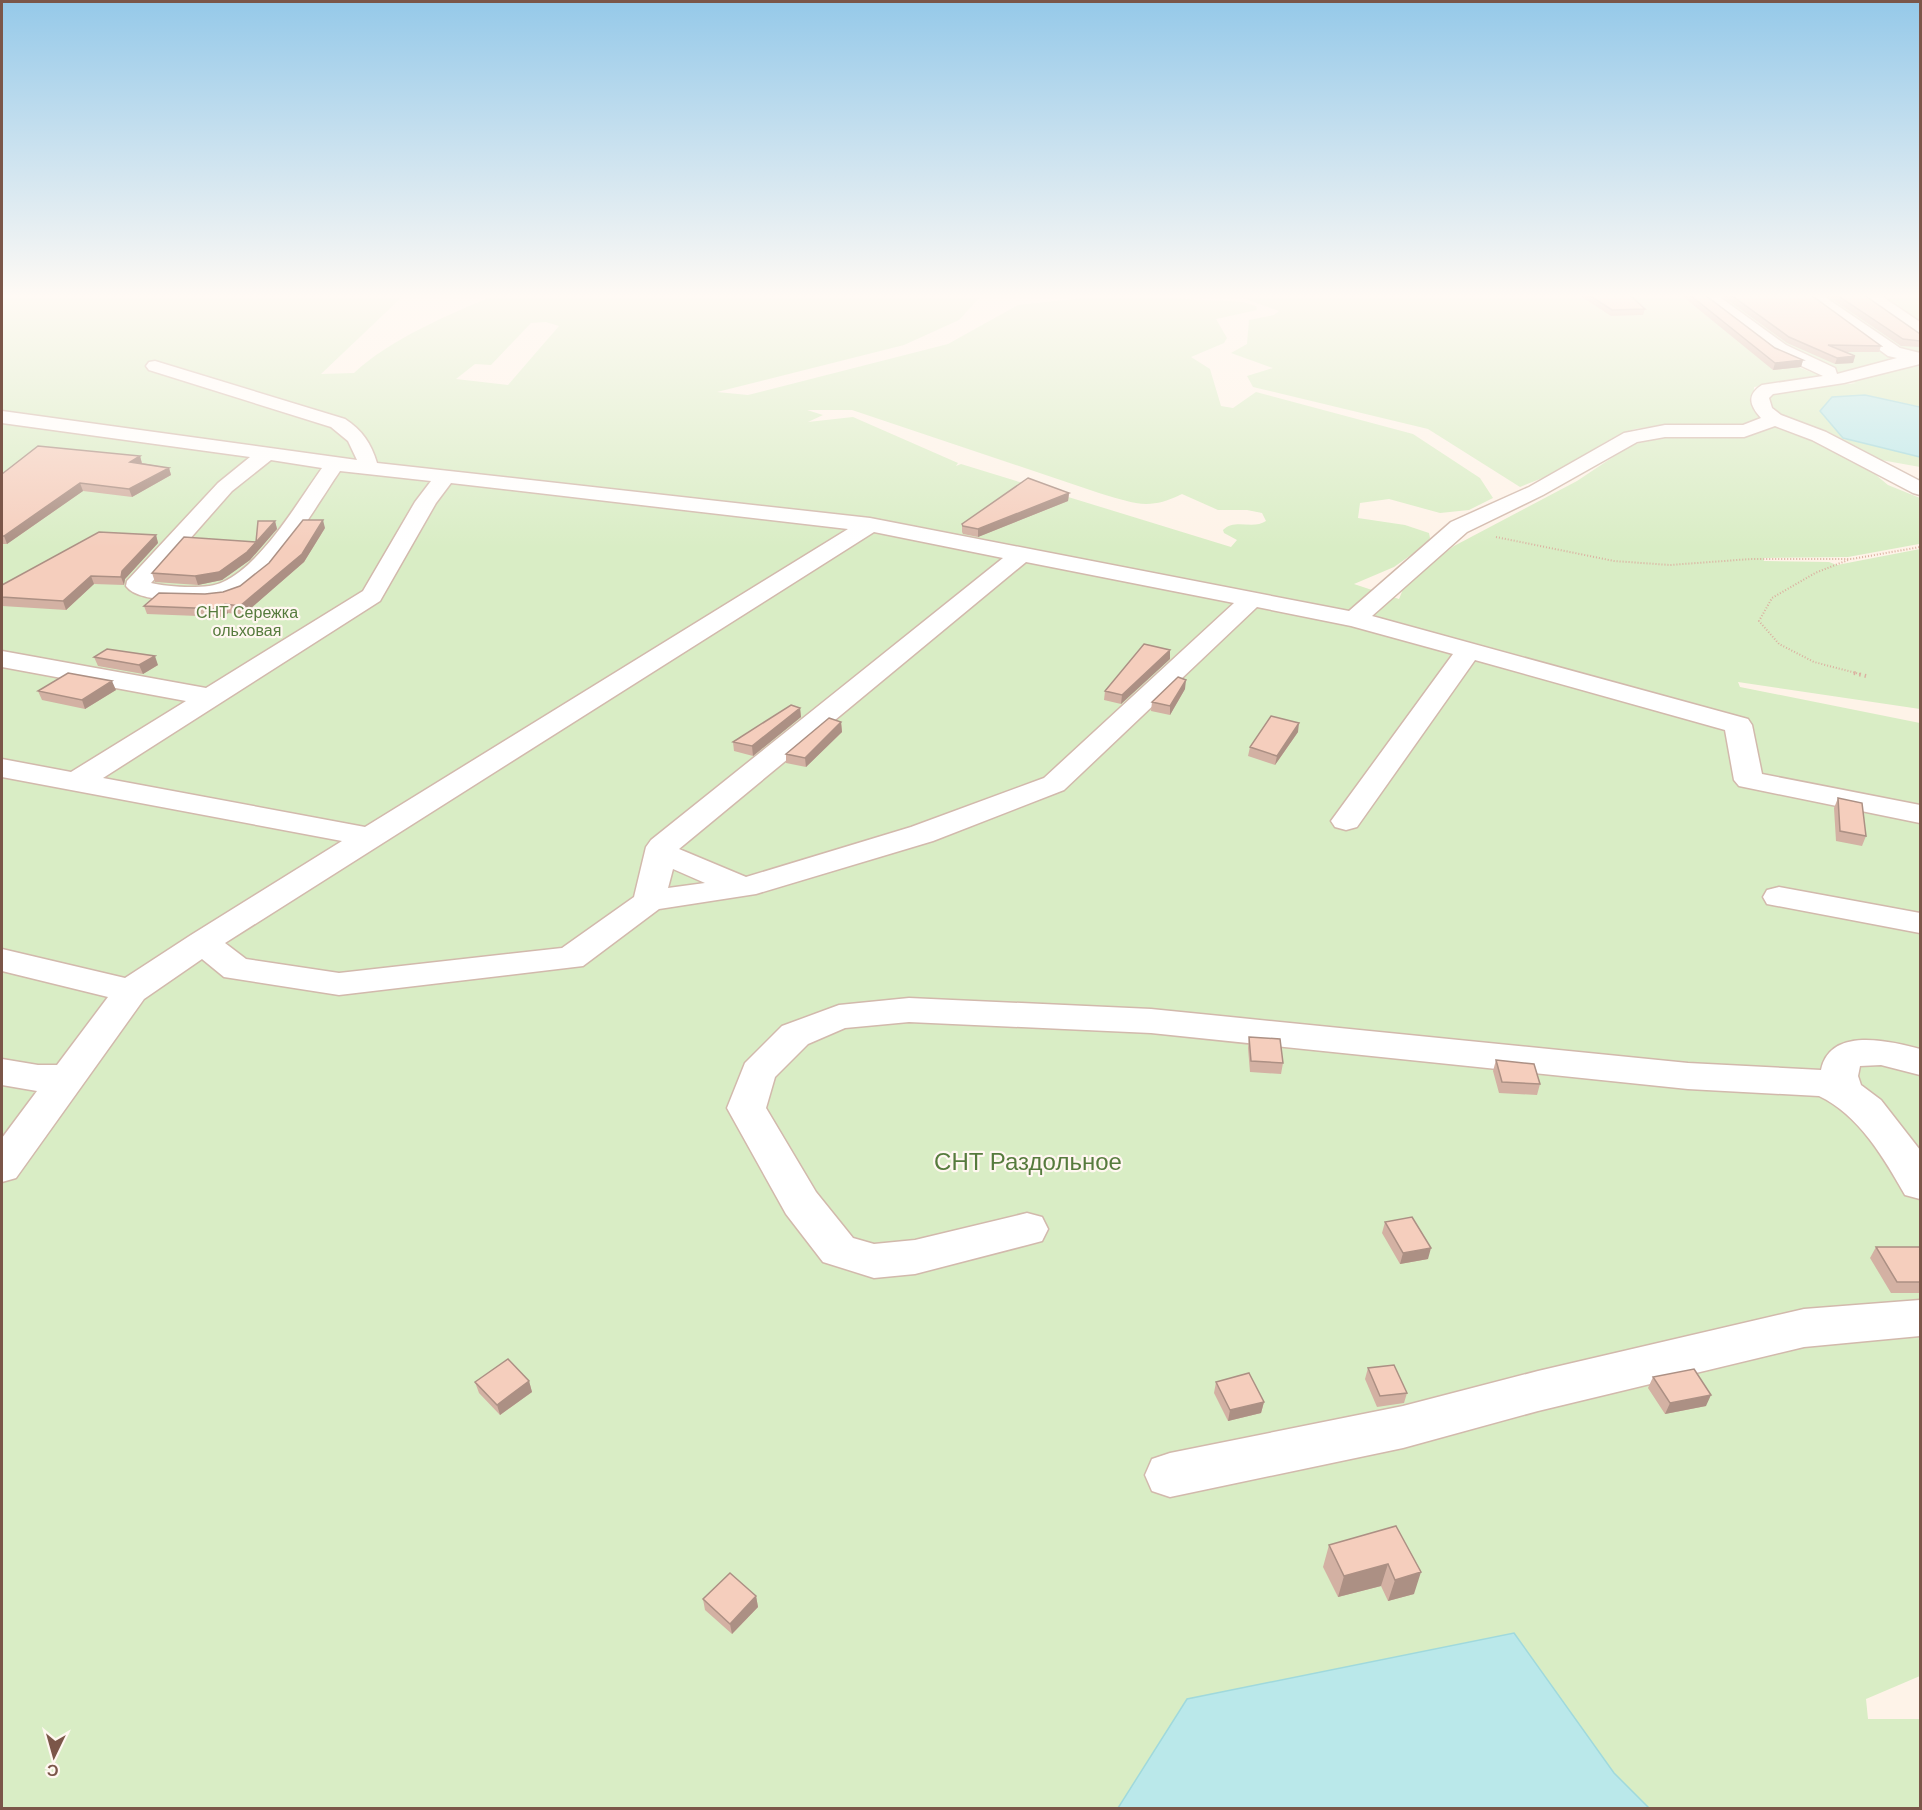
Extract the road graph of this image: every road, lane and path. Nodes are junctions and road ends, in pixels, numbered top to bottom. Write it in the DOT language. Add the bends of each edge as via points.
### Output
graph roads {
  1 [pos="198,379"];
  2 [pos="1834,379"];
  3 [pos="2,417"];
  4 [pos="1774,419"];
  5 [pos="265,455"];
  6 [pos="335,464"];
  7 [pos="369,468"];
  8 [pos="446,476"];
  9 [pos="1920,489"];
  10 [pos="870,525"];
  11 [pos="1450,534"];
  12 [pos="1920,547"];
  13 [pos="1022,554"];
  14 [pos="1852,558"];
  15 [pos="1252,599"];
  16 [pos="1354,619"];
  17 [pos="1469,650"];
  18 [pos="2,659"];
  19 [pos="1866,676"];
  20 [pos="209,697"];
  21 [pos="2,768"];
  22 [pos="76,782"];
  23 [pos="1920,814"];
  24 [pos="1346,821"];
  25 [pos="370,837"];
  26 [pos="661,853"];
  27 [pos="745,887"];
  28 [pos="1779,897"];
  29 [pos="649,901"];
  30 [pos="1920,923"];
  31 [pos="203,942"];
  32 [pos="2,960"];
  33 [pos="131,991"];
  34 [pos="1920,1062"];
  35 [pos="2,1072"];
  36 [pos="66,1078"];
  37 [pos="1844,1092"];
  38 [pos="2,1167"];
  39 [pos="1920,1184"];
  40 [pos="1027,1229"];
  41 [pos="1920,1318"];
  42 [pos="1170,1475"];
  1 -- 7 [label="lane" via="338,423 362,443"];
  2 -- 4 [label="lane" via="1767,389 1760,394 1761,405"];
  3 -- 5 [label="lane"];
  4 -- 9 [label="lane" via="1819,436"];
  4 -- 11 [label="lane" via="1744,431 1673,431 1631,437"];
  5 -- 6 [label="lane"];
  5 -- 6 [label="lane" via="225,487 138,586 197,594 233,587 265,559"];
  6 -- 7 [label="lane"];
  7 -- 8 [label="lane"];
  8 -- 10 [label="lane"];
  8 -- 20 [label="lane" via="426,502 372,596"];
  10 -- 13 [label="lane"];
  10 -- 25 [label="lane"];
  11 -- 14 [label="path" via="1501,537 1614,561 1670,565"];
  11 -- 16 [label="lane"];
  12 -- 14 [label="path"];
  13 -- 15 [label="lane"];
  13 -- 26 [label="lane" via="662,847"];
  14 -- 19 [label="path" via="1815,573 1772,598 1759,621 1779,644 1814,662"];
  15 -- 16 [label="lane"];
  15 -- 27 [label="lane" via="1054,784 922,834"];
  16 -- 17 [label="lane"];
  17 -- 23 [label="lane" via="1738,725 1749,780"];
  17 -- 24 [label="lane"];
  18 -- 20 [label="lane"];
  20 -- 22 [label="lane"];
  21 -- 22 [label="lane"];
  22 -- 25 [label="lane"];
  25 -- 31 [label="lane"];
  26 -- 27 [label="lane"];
  26 -- 29 [label="lane"];
  27 -- 29 [label="lane"];
  28 -- 30 [label="lane"];
  29 -- 31 [label="lane" via="571,958 339,984 236,969"];
  31 -- 33 [label="lane"];
  32 -- 33 [label="lane"];
  33 -- 36 [label="lane"];
  34 -- 37 [label="lane" via="1885,1053 1857,1052 1842,1059 1839,1076"];
  35 -- 36 [label="lane"];
  36 -- 38 [label="lane"];
  37 -- 39 [label="lane" via="1867,1110"];
  37 -- 40 [label="lane" via="1825,1083 1688,1076 1151,1021 909,1010 839,1017 795,1035 758,1072 746,1108 801,1203 838,1250 874,1261 915,1257"];
  41 -- 42 [label="lane" via="1804,1328 1403,1426"];
}
